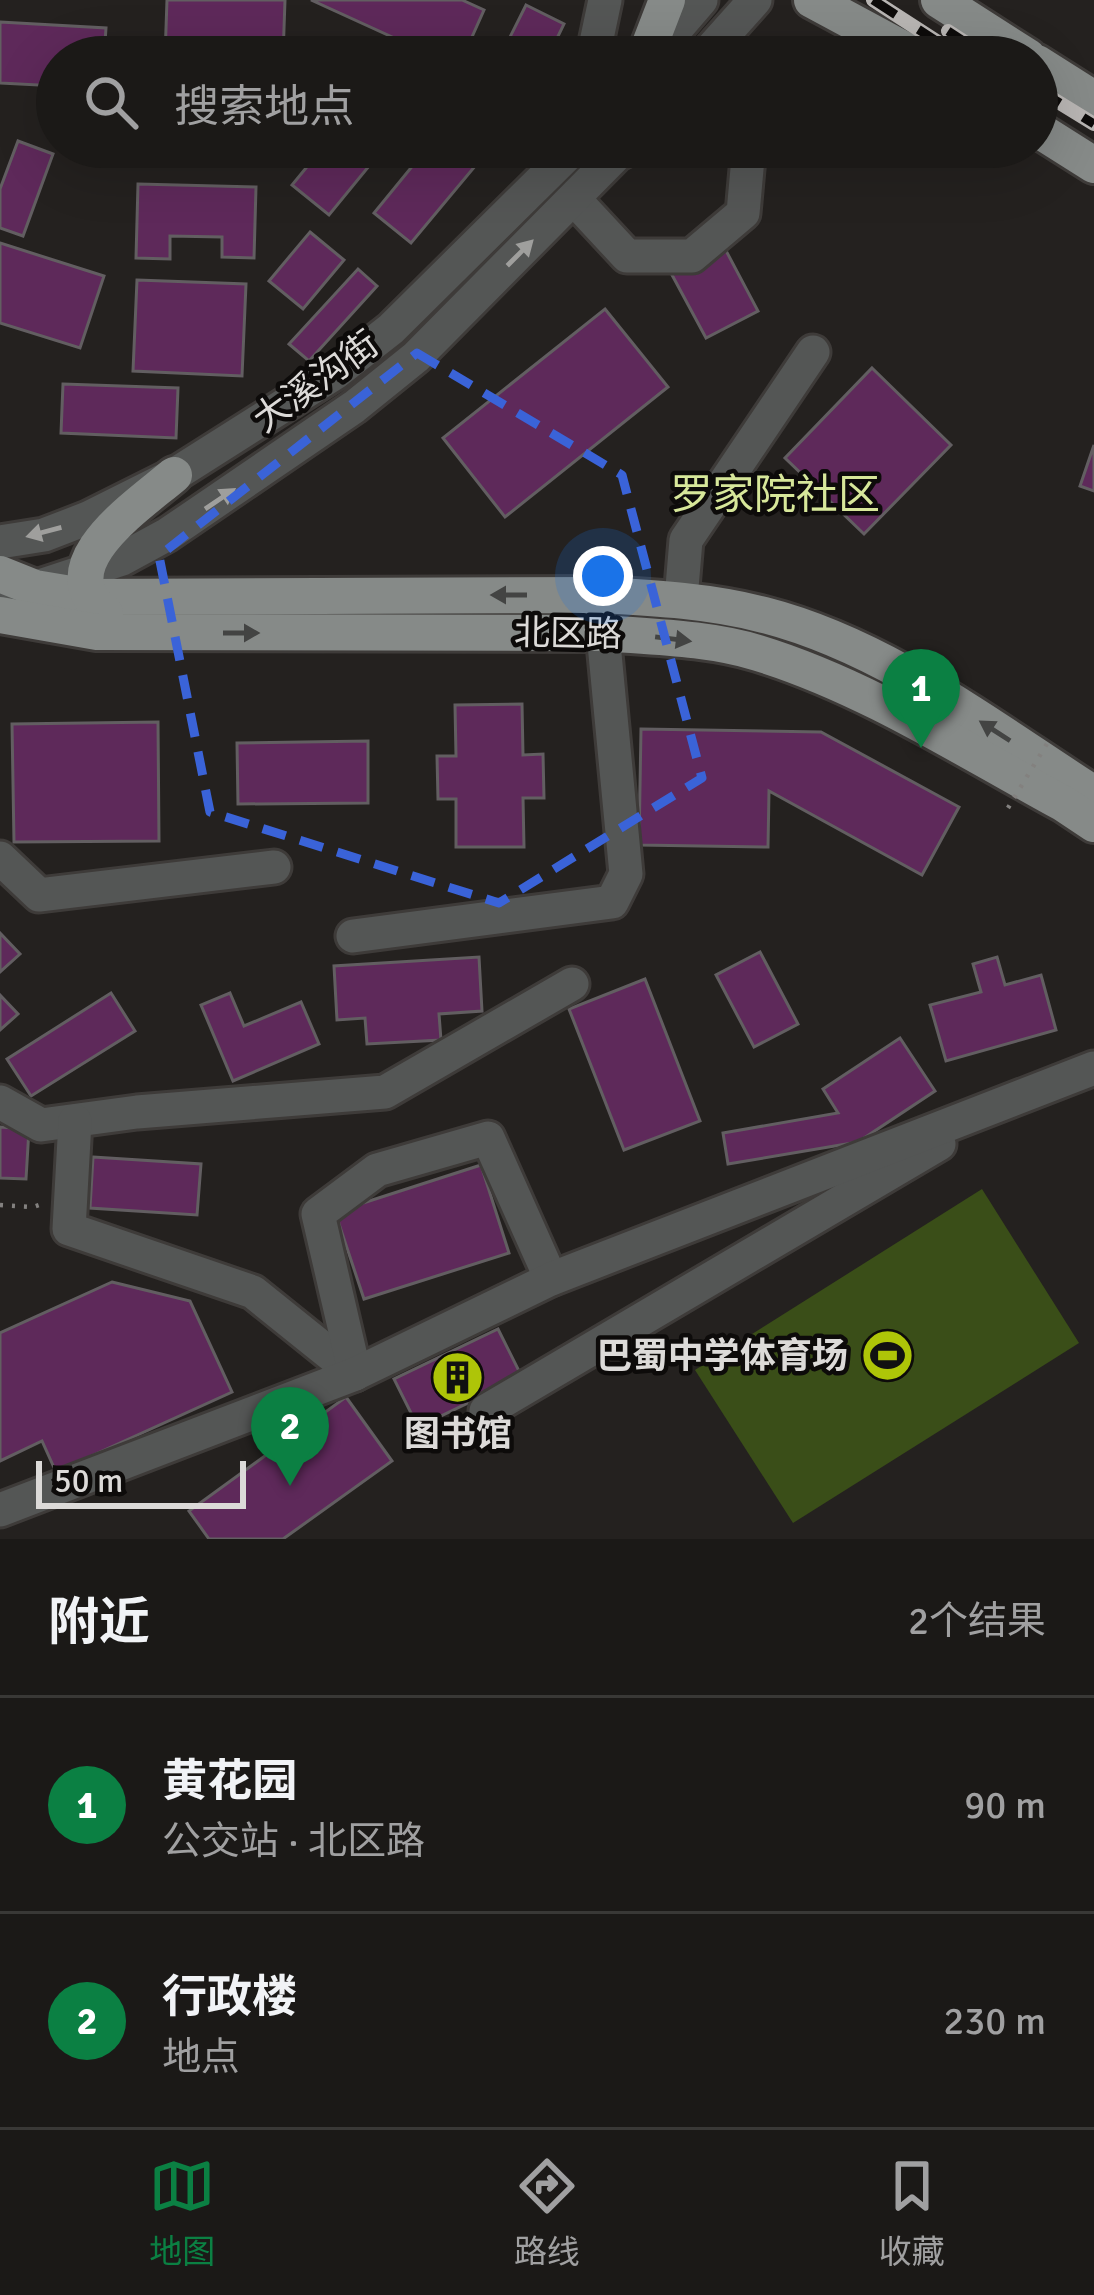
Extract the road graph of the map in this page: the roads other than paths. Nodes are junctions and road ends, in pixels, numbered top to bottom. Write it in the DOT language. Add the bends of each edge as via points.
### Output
graph roads {
  1 [pos="605,0"];
  2 [pos="667,0"];
  3 [pos="701,0"];
  4 [pos="754,0"];
  5 [pos="812,0"];
  6 [pos="938,0"];
  7 [pos="597,36"];
  8 [pos="656,36"];
  9 [pos="668,36"];
  10 [pos="722,36"];
  11 [pos="878,36"];
  12 [pos="995,36"];
  13 [pos="1058,77"];
  14 [pos="1094,100"];
  15 [pos="1058,142"];
  16 [pos="1094,165"];
  17 [pos="552,168"];
  18 [pos="604,168"];
  19 [pos="747,168"];
  20 [pos="574,199"];
  21 [pos="813,352"];
  22 [pos="174,475"];
  23 [pos="0,542"];
  24 [pos="0,574"];
  25 [pos="87,585"];
  26 [pos="17,593"];
  27 [pos="681,599"];
  28 [pos="0,615"];
  29 [pos="170,633"];
  30 [pos="603,633"];
  31 [pos="1094,794"];
  32 [pos="1094,824"];
  33 [pos="0,858"];
  34 [pos="274,867"];
  35 [pos="353,936"];
  36 [pos="572,984"];
  37 [pos="1094,1068"];
  38 [pos="0,1102"];
  39 [pos="1000,1103"];
  40 [pos="75,1120"];
  41 [pos="551,1279"];
  42 [pos="355,1374"];
  43 [pos="486,1411"];
  44 [pos="0,1510"];
  1 -- 7 [label="street"];
  2 -- 8 [label="main road"];
  3 -- 9 [label="street"];
  4 -- 10 [label="street"];
  5 -- 11 [label="main road"];
  6 -- 12 [label="main road"];
  13 -- 14 [label="main road"];
  15 -- 16 [label="main road"];
  17 -- 22 [label="street, 大溪沟街" via="391,329"];
  18 -- 20 [label="street, 大溪沟街"];
  19 -- 20 [label="street" via="742,213 692,256 627,256"];
  25 -- 20 [label="street, 大溪沟街, one-way" via="354,407 416,357"];
  21 -- 27 [label="street" via="686,540"];
  22 -- 23 [label="street, 大溪沟街, one-way" via="44,535"];
  22 -- 25 [label="main road" via="101,542"];
  24 -- 26 [label="main road, 北区路"];
  25 -- 26 [label="main road, 北区路"];
  27 -- 25 [label="main road, 北区路, one-way"];
  25 -- 29 [label="main road" via="109,615"];
  31 -- 27 [label="main road, 北区路, one-way" via="916,680 841,643 766,615"];
  28 -- 29 [label="main road, 北区路" via="98,632"];
  29 -- 30 [label="main road, 北区路, one-way"];
  30 -- 32 [label="main road, 北区路, one-way" via="754,652 824,676"];
  30 -- 35 [label="street" via="626,874 612,902"];
  33 -- 34 [label="street" via="39,896"];
  36 -- 40 [label="street" via="385,1092"];
  37 -- 39 [label="street"];
  38 -- 40 [label="street" via="41,1125"];
  39 -- 41 [label="street"];
  39 -- 43 [label="street"];
  40 -- 42 [label="street" via="70,1229 253,1292"];
  41 -- 42 [label="street"];
  41 -- 42 [label="street" via="488,1138 377,1170 318,1214"];
  42 -- 44 [label="street"];
}
